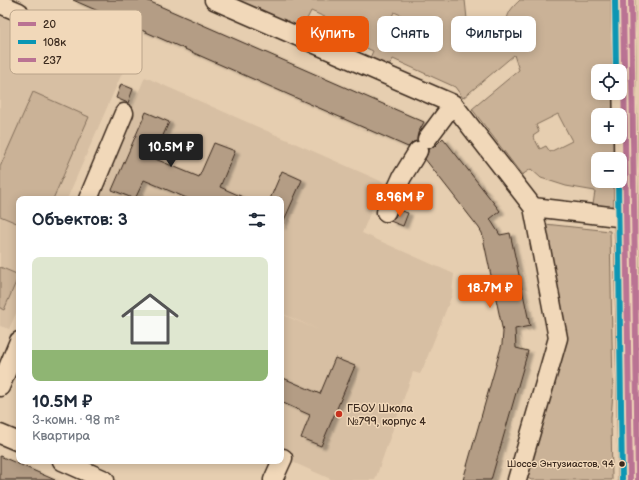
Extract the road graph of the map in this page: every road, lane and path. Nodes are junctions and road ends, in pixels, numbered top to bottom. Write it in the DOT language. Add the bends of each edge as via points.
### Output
graph roads {
  1 [pos="214,0"];
  2 [pos="623,0"];
  3 [pos="0,4"];
  4 [pos="14,10"];
  5 [pos="453,104"];
  6 [pos="124,113"];
  7 [pos="89,196"];
  8 [pos="533,207"];
  9 [pos="386,212"];
  10 [pos="626,218"];
  11 [pos="16,348"];
  12 [pos="0,387"];
  13 [pos="0,434"];
  14 [pos="16,441"];
  15 [pos="69,464"];
  16 [pos="280,464"];
  17 [pos="105,480"];
  18 [pos="273,480"];
  19 [pos="517,480"];
  20 [pos="630,480"];
  1 -- 5 [label="lane"];
  2 -- 10 [label="main road"];
  3 -- 4 [label="lane"];
  5 -- 8 [label="lane"];
  5 -- 9 [label="lane" via="402,177"];
  6 -- 7 [label="lane"];
  8 -- 10 [label="lane"];
  8 -- 19 [label="lane" via="558,338"];
  10 -- 20 [label="main road"];
  11 -- 12 [label="lane"];
  13 -- 14 [label="lane"];
  15 -- 17 [label="lane"];
  16 -- 18 [label="lane"];
}
